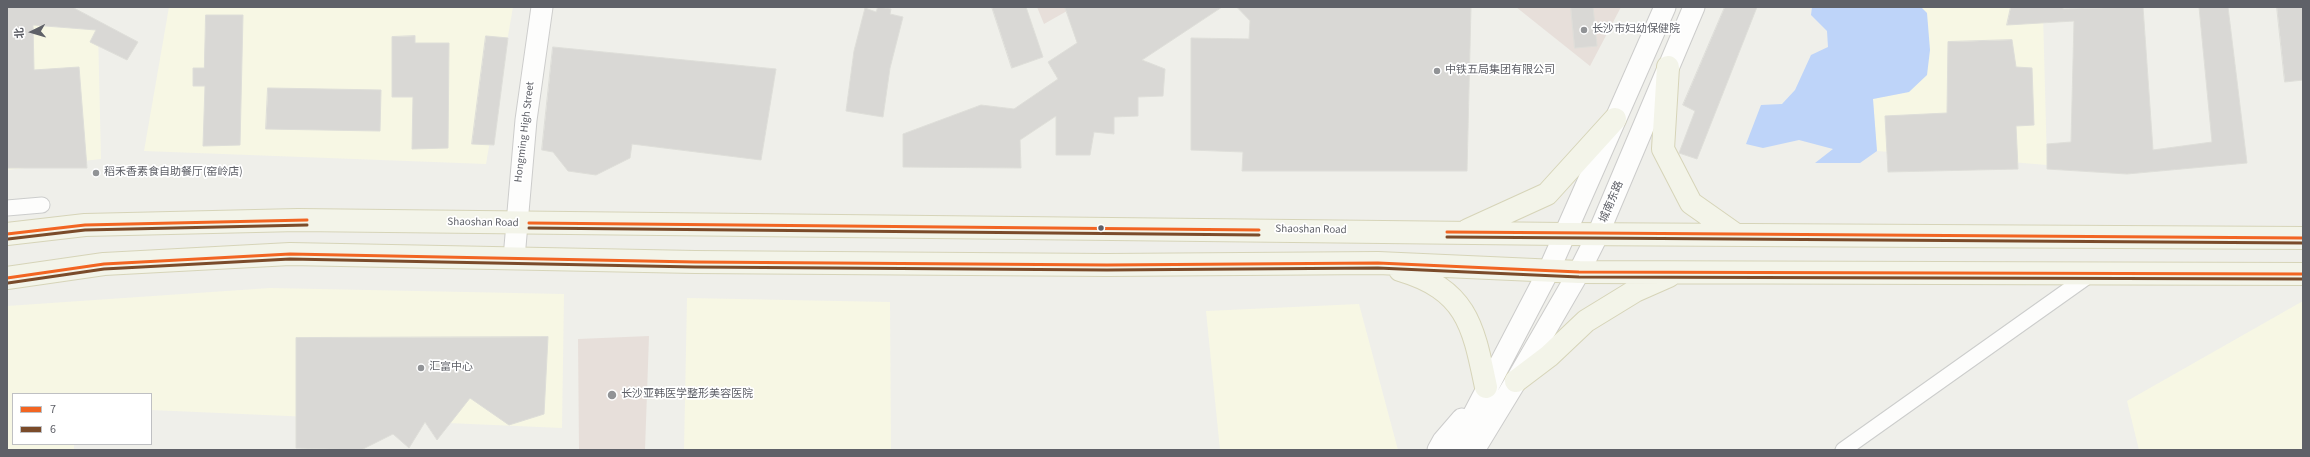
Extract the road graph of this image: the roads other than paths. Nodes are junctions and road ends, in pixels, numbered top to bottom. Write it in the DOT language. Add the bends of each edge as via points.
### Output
graph roads {
  1 [pos="542,7"];
  2 [pos="1665,7"];
  3 [pos="1694,7"];
  4 [pos="1668,67"];
  5 [pos="1615,119"];
  6 [pos="42,205"];
  7 [pos="7,208"];
  8 [pos="516,223"];
  9 [pos="1462,232"];
  10 [pos="7,234"];
  11 [pos="1564,234"];
  12 [pos="1598,234"];
  13 [pos="1734,234"];
  14 [pos="2303,238"];
  15 [pos="514,258"];
  16 [pos="1378,263"];
  17 [pos="1548,270"];
  18 [pos="1579,272"];
  19 [pos="1681,272"];
  20 [pos="2091,274"];
  21 [pos="2303,274"];
  22 [pos="7,278"];
  23 [pos="1512,389"];
  24 [pos="1485,390"];
  25 [pos="1438,450"];
  26 [pos="1455,450"];
  27 [pos="1474,450"];
  28 [pos="1488,450"];
  29 [pos="1843,450"];
  1 -- 8 [label="main road, Hongming High Street" via="526,120"];
  2 -- 5 [label="main road"];
  3 -- 4 [label="main road, 城南东路"];
  4 -- 12 [label="main road, 城南东路"];
  4 -- 13 [label="main road" via="1663,149 1691,203"];
  5 -- 9 [label="main road" via="1547,194"];
  5 -- 11 [label="main road"];
  6 -- 7 [label="street"];
  8 -- 9 [label="main road, Shaoshan Road"];
  8 -- 10 [label="main road, Shaoshan Road" via="298,220 85,225"];
  8 -- 15 [label="main road, Hongming High Street"];
  9 -- 11 [label="main road, Shaoshan Road"];
  11 -- 12 [label="main road, Shaoshan Road"];
  11 -- 17 [label="main road"];
  12 -- 13 [label="main road, Shaoshan Road"];
  12 -- 18 [label="main road, 城南东路"];
  13 -- 14 [label="main road, Shaoshan Road"];
  15 -- 16 [label="main road" via="1099,265"];
  15 -- 22 [label="main road" via="290,254 104,264"];
  16 -- 17 [label="main road"];
  16 -- 24 [label="main road" via="1418,275 1448,294 1460,306 1470,322 1476,340"];
  17 -- 18 [label="main road"];
  17 -- 24 [label="main road"];
  18 -- 19 [label="main road"];
  18 -- 23 [label="main road, 城南东路"];
  19 -- 20 [label="main road"];
  19 -- 23 [label="main road" via="1664,277 1586,321"];
  20 -- 21 [label="main road"];
  20 -- 29 [label="street"];
  23 -- 27 [label="main road, 城南东路"];
  23 -- 28 [label="main road"];
  24 -- 25 [label="main road"];
  24 -- 26 [label="main road"];
}
